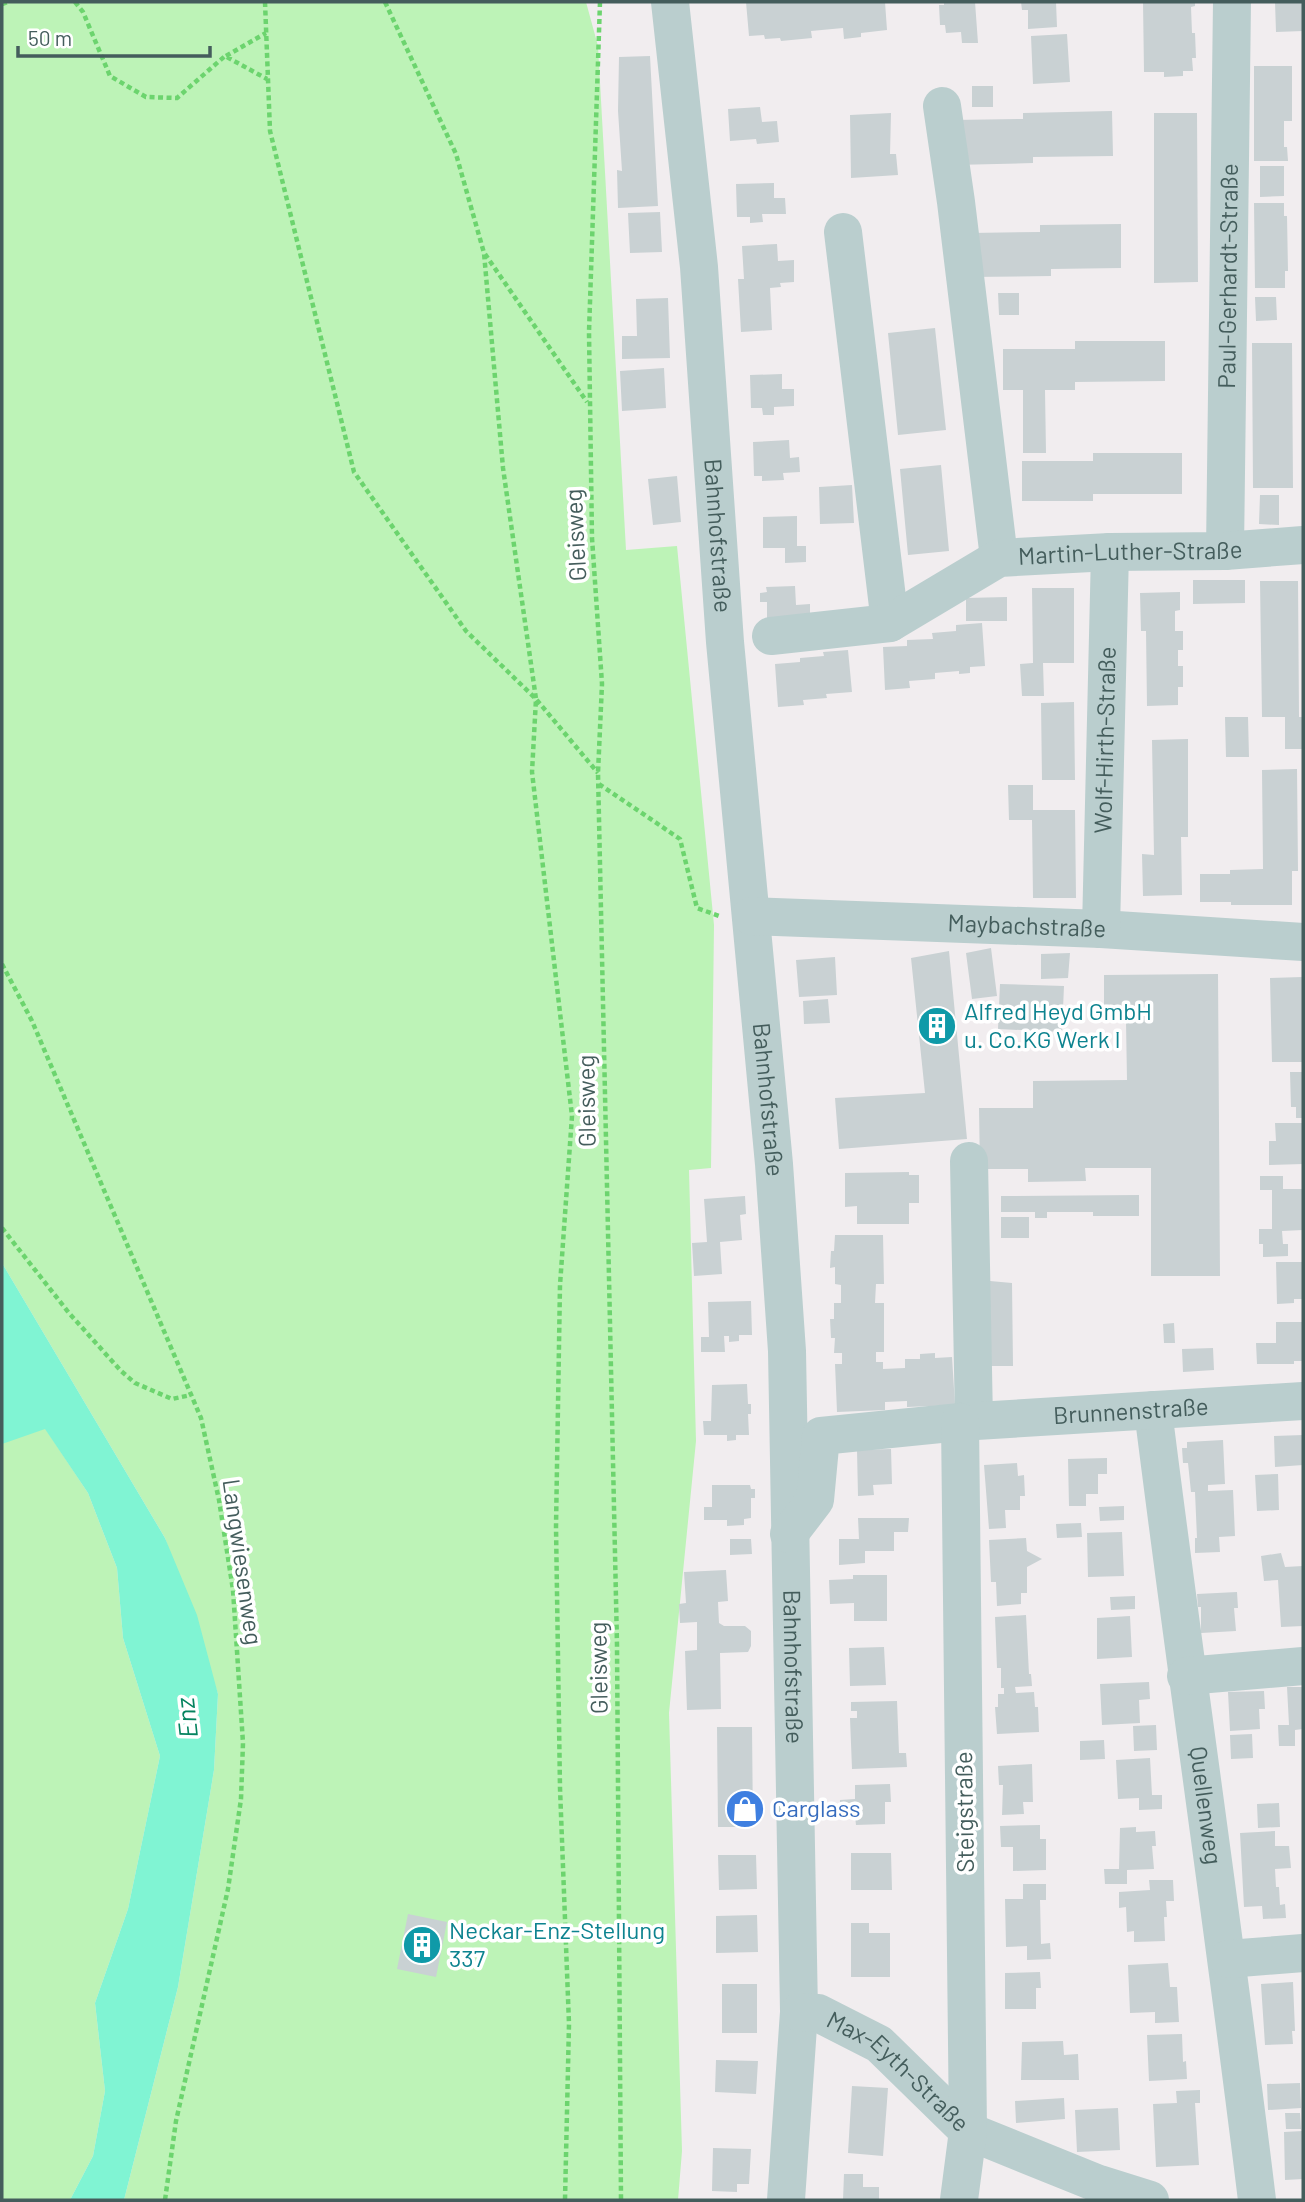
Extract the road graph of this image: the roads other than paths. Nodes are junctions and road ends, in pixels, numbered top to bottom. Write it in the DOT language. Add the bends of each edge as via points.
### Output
graph roads {
  1 [pos="670,2"];
  2 [pos="1232,2"];
  3 [pos="942,106"];
  4 [pos="843,232"];
  5 [pos="1303,545"];
  6 [pos="1225,551"];
  7 [pos="1111,552"];
  8 [pos="999,558"];
  9 [pos="890,623"];
  10 [pos="771,636"];
  11 [pos="751,916"];
  12 [pos="1101,929"];
  13 [pos="1303,942"];
  14 [pos="970,1161"];
  15 [pos="1303,1401"];
  16 [pos="1153,1410"];
  17 [pos="967,1422"];
  18 [pos="789,1534"];
  19 [pos="1303,1666"];
  20 [pos="1186,1676"];
  21 [pos="1303,1953"];
  22 [pos="1228,1959"];
  23 [pos="799,2012"];
  24 [pos="968,2131"];
  25 [pos="786,2200"];
  26 [pos="959,2200"];
  27 [pos="1150,2200"];
  28 [pos="1257,2200"];
  1 -- 11 [label="street, Bahnhofstraße" via="699,267 725,642"];
  2 -- 6 [label="street, Paul-Gerhardt-Straße"];
  3 -- 8 [label="street"];
  4 -- 9 [label="street"];
  5 -- 6 [label="street, Martin-Luther-Straße"];
  6 -- 7 [label="street, Martin-Luther-Straße"];
  7 -- 8 [label="street, Martin-Luther-Straße"];
  7 -- 12 [label="street, Wolf-Hirth-Straße"];
  8 -- 9 [label="street, Martin-Luther-Straße"];
  9 -- 10 [label="street, Martin-Luther-Straße"];
  11 -- 12 [label="street, Maybachstraße"];
  11 -- 18 [label="street, Bahnhofstraße" via="787,1351"];
  12 -- 13 [label="street, Maybachstraße"];
  14 -- 17 [label="street, Steigstraße"];
  15 -- 16 [label="street, Brunnenstraße"];
  16 -- 17 [label="street, Brunnenstraße"];
  16 -- 20 [label="street, Quellenweg"];
  17 -- 18 [label="street, Brunnenstraße" via="821,1436 815,1500"];
  17 -- 24 [label="street, Steigstraße"];
  18 -- 23 [label="street, Bahnhofstraße"];
  19 -- 20 [label="street"];
  20 -- 22 [label="street, Quellenweg"];
  21 -- 22 [label="street"];
  22 -- 28 [label="street, Quellenweg"];
  23 -- 24 [label="street, Max-Eyth-Straße" via="818,2013 879,2044"];
  23 -- 25 [label="street, Bahnhofstraße"];
  24 -- 26 [label="street, Steigstraße"];
  24 -- 27 [label="street, Max-Eyth-Straße"];
}
